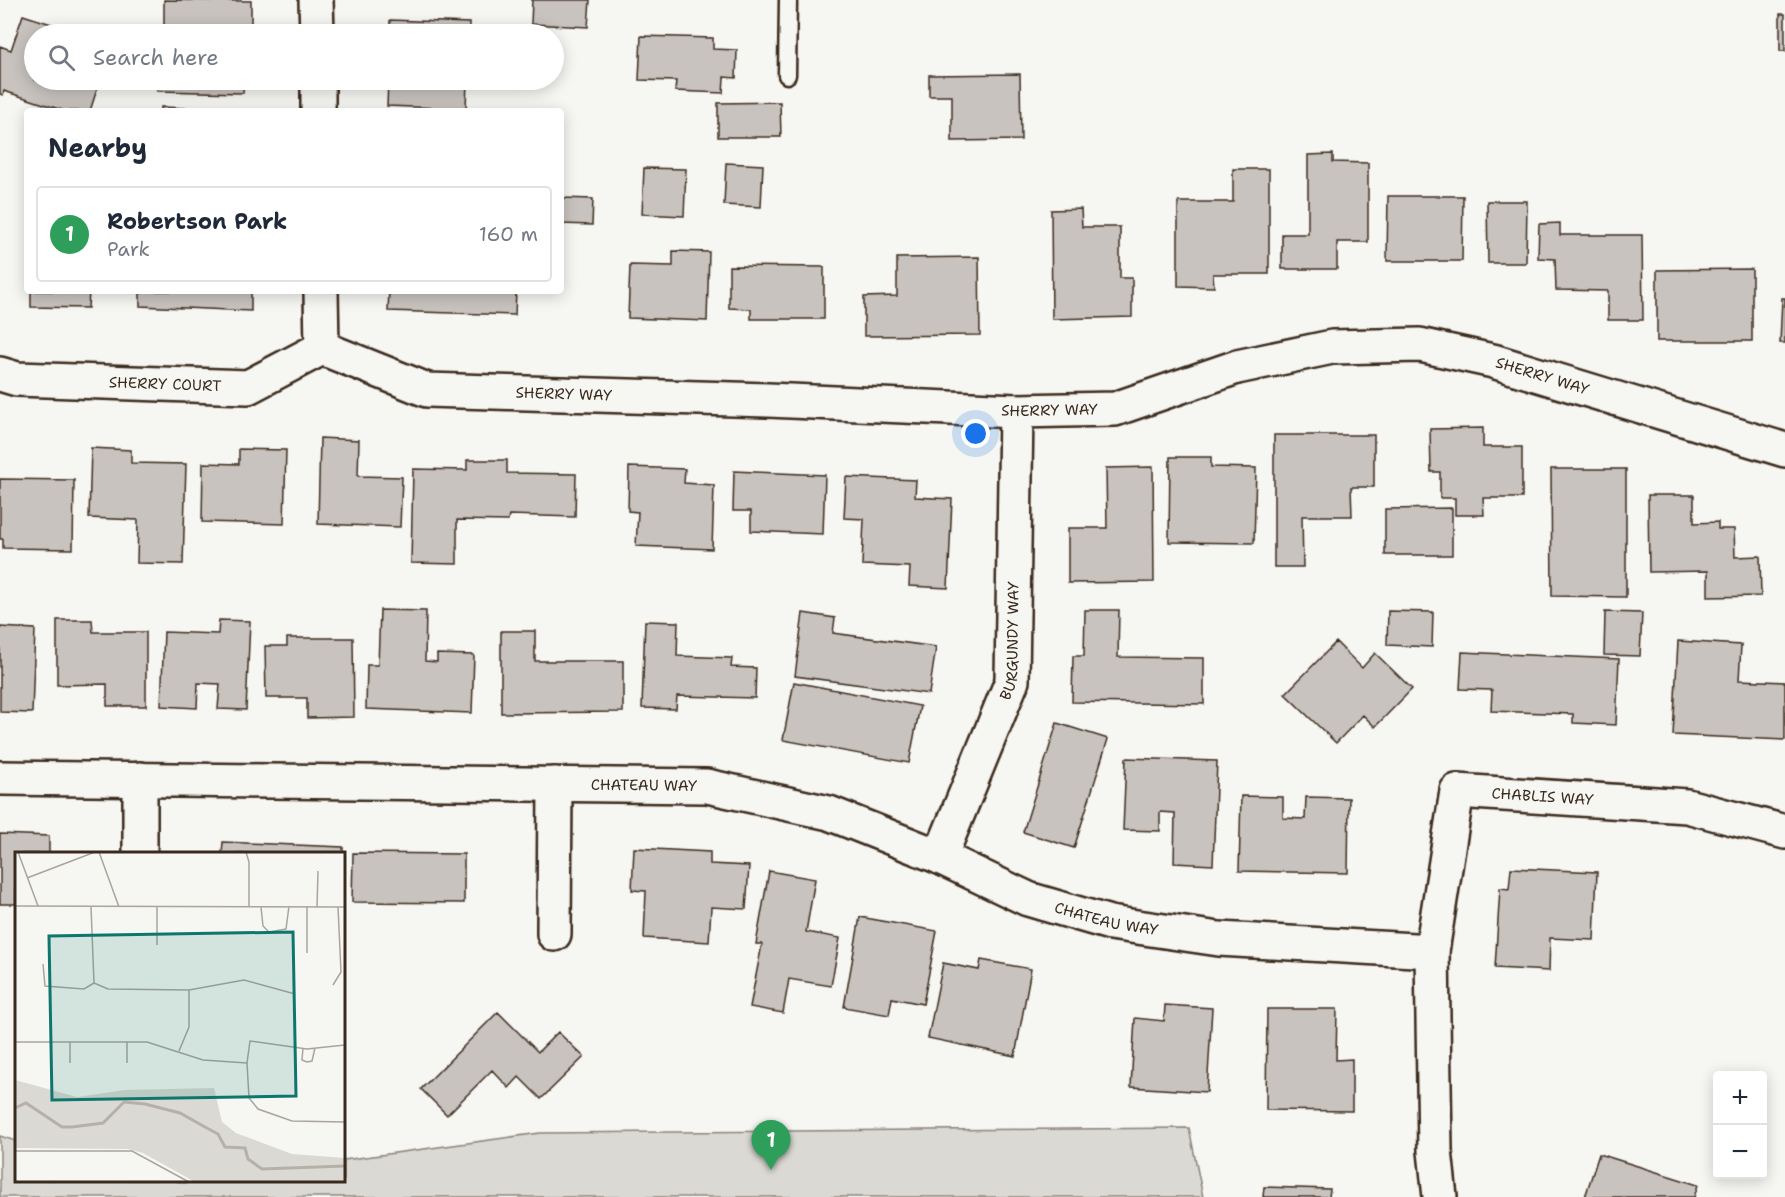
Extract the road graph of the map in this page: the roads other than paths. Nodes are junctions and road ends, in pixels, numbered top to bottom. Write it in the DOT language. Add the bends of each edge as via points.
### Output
graph roads {
  1 [pos="316,0"];
  2 [pos="788,0"];
  3 [pos="317,24"];
  4 [pos="787,75"];
  5 [pos="318,90"];
  6 [pos="318,108"];
  7 [pos="321,294"];
  8 [pos="322,348"];
  9 [pos="0,374"];
  10 [pos="1016,411"];
  11 [pos="1785,450"];
  12 [pos="0,778"];
  13 [pos="140,779"];
  14 [pos="555,784"];
  15 [pos="1785,832"];
  16 [pos="140,852"];
  17 [pos="940,857"];
  18 [pos="554,934"];
  19 [pos="1432,951"];
  20 [pos="1440,1197"];
  1 -- 3 [label="street"];
  2 -- 4 [label="lane"];
  5 -- 6 [label="street"];
  7 -- 8 [label="street"];
  8 -- 9 [label="street, SHERRY COURT" via="248,387 17,379"];
  8 -- 10 [label="street, SHERRY WAY" via="427,390"];
  10 -- 11 [label="street, SHERRY WAY" via="1115,409 1237,368 1332,347 1420,345 1494,361"];
  10 -- 17 [label="street, BURGUNDY WAY" via="1012,681"];
  12 -- 13 [label="street, CHATEAU WAY"];
  13 -- 14 [label="street, CHATEAU WAY"];
  13 -- 16 [label="street"];
  14 -- 17 [label="street, CHATEAU WAY" via="707,786 828,813"];
  14 -- 18 [label="street"];
  15 -- 19 [label="street, CHABLIS WAY" via="1687,806 1456,790"];
  17 -- 19 [label="street, CHATEAU WAY" via="1028,898 1110,923 1219,939"];
  19 -- 20 [label="street" via="1435,1151"];
}
